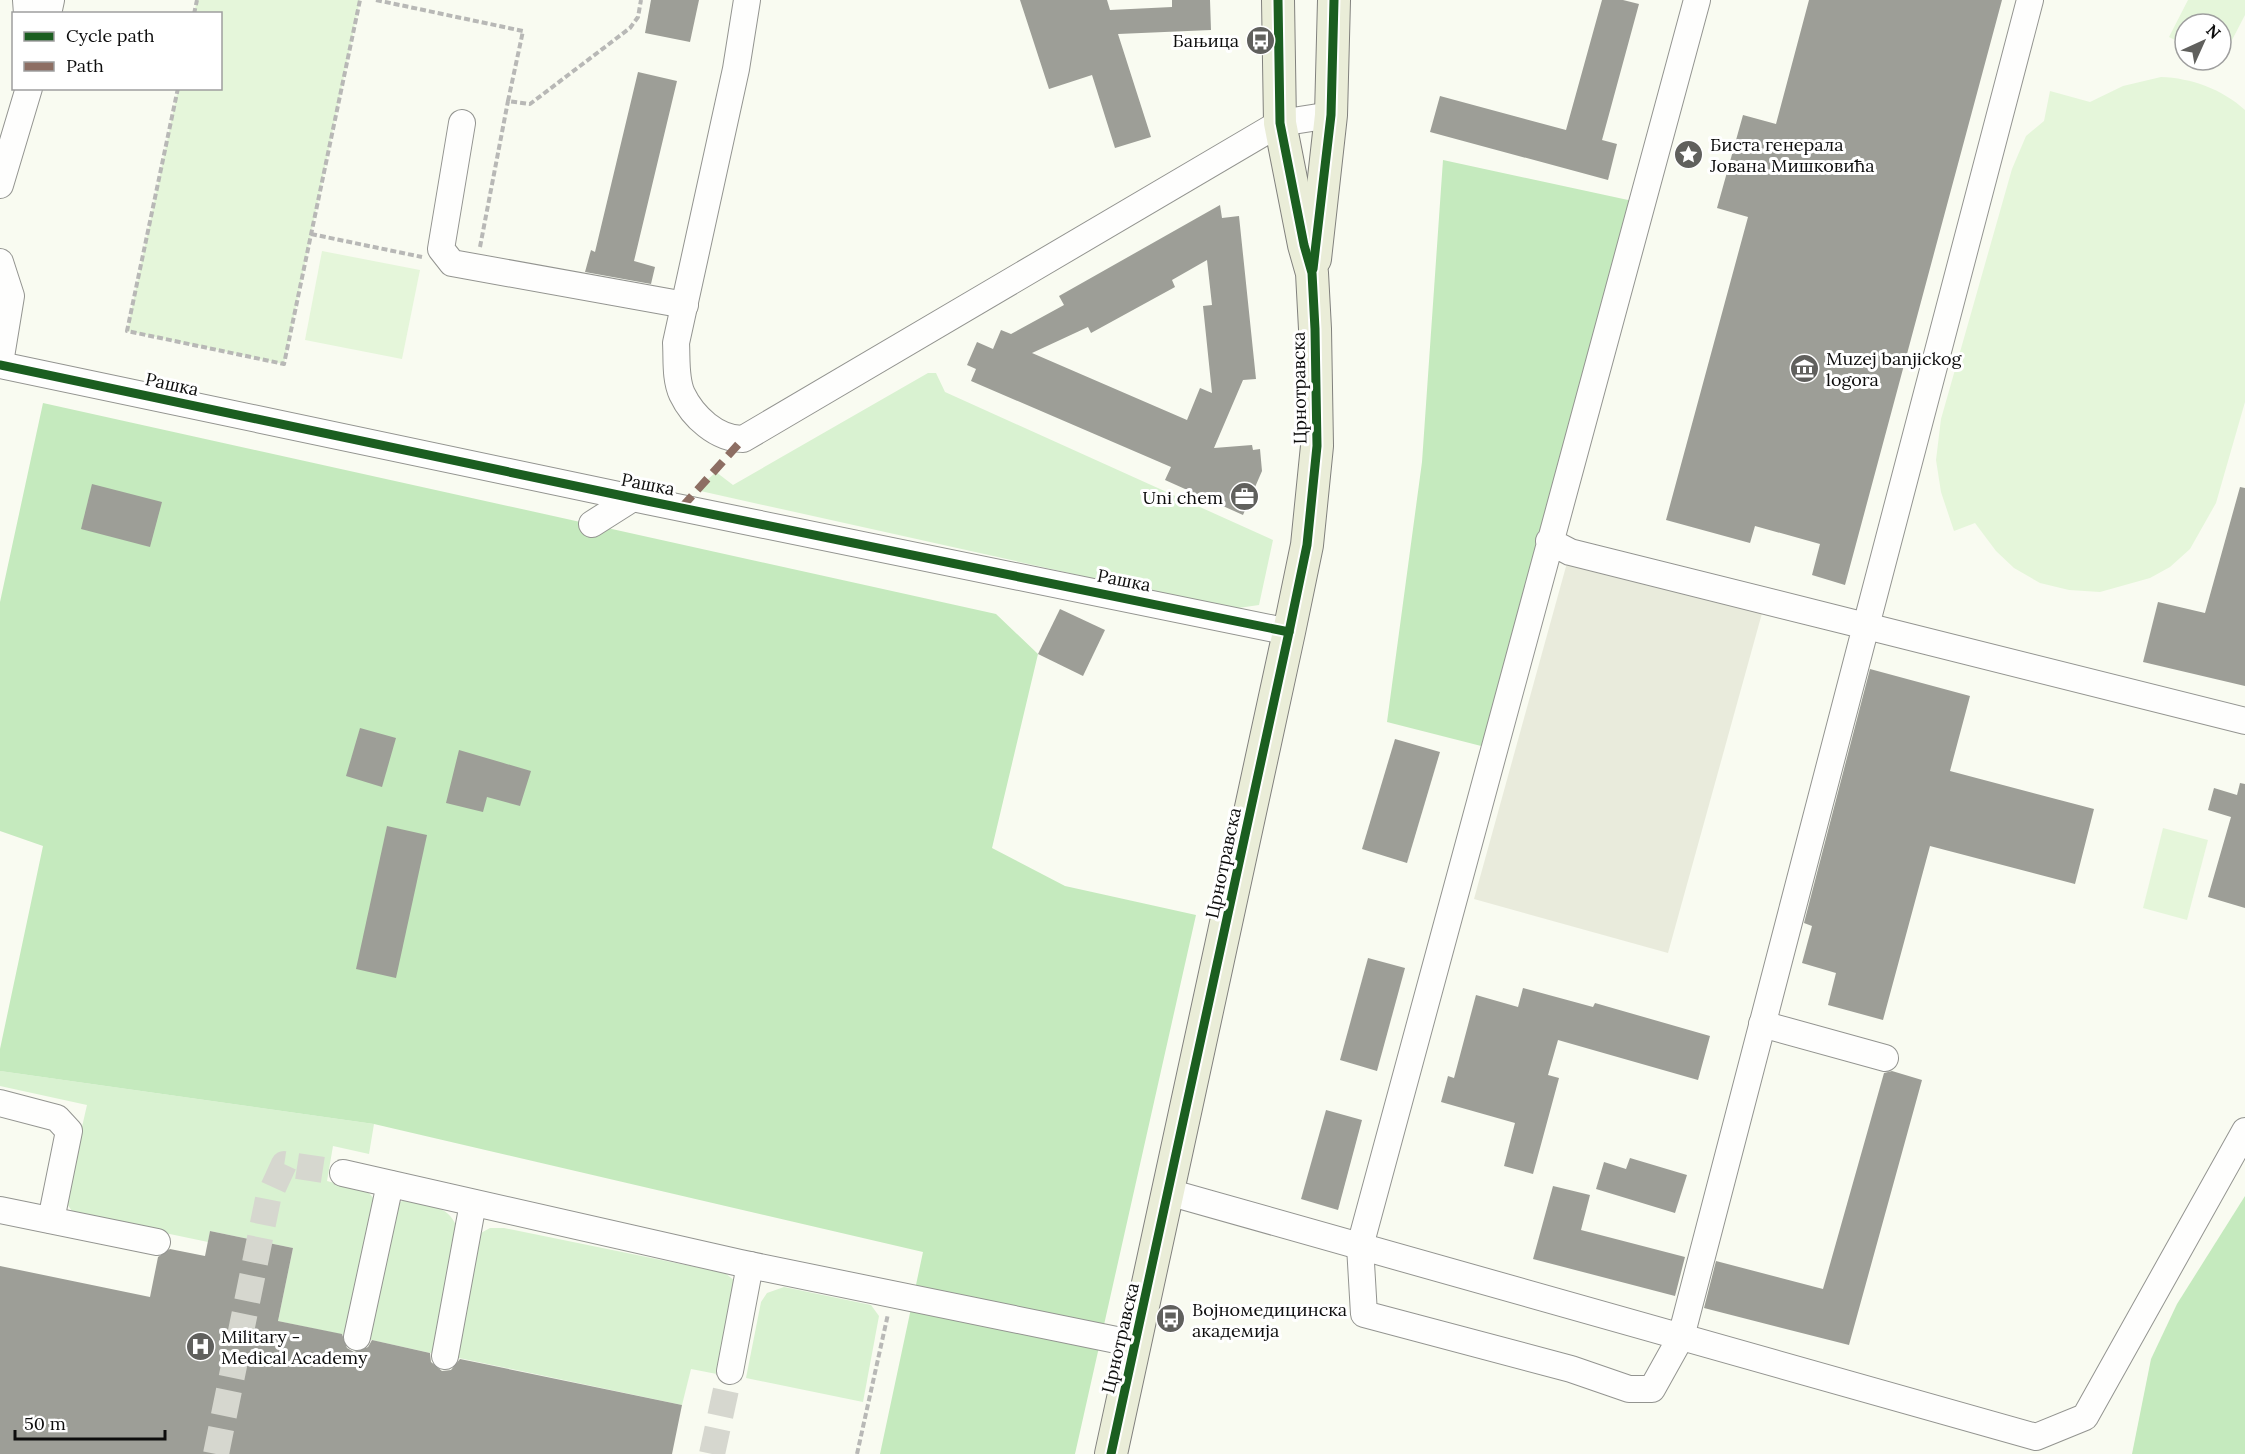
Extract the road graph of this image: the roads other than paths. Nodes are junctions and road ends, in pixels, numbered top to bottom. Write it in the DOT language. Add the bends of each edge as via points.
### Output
graph roads {
  1 [pos="747,0"];
  2 [pos="1278,0"];
  3 [pos="1334,0"];
  4 [pos="1697,0"];
  5 [pos="2030,0"];
  6 [pos="28,90"];
  7 [pos="1331,115"];
  8 [pos="462,123"];
  9 [pos="1280,123"];
  10 [pos="0,185"];
  11 [pos="0,262"];
  12 [pos="1312,273"];
  13 [pos="685,305"];
  14 [pos="0,364"];
  15 [pos="633,498"];
  16 [pos="592,524"];
  17 [pos="1549,541"];
  18 [pos="1866,626"];
  19 [pos="1289,632"];
  20 [pos="2245,720"];
  21 [pos="1762,1024"];
  22 [pos="1885,1058"];
  23 [pos="0,1103"];
  24 [pos="2245,1131"];
  25 [pos="343,1173"];
  26 [pos="390,1184"];
  27 [pos="1168,1192"];
  28 [pos="473,1203"];
  29 [pos="0,1210"];
  30 [pos="51,1220"];
  31 [pos="157,1242"];
  32 [pos="1360,1246"];
  33 [pos="750,1265"];
  34 [pos="357,1337"];
  35 [pos="1681,1337"];
  36 [pos="1136,1344"];
  37 [pos="445,1356"];
  38 [pos="730,1371"];
  39 [pos="1111,1454"];
  1 -- 13 [label="street"];
  2 -- 9 [label="main road, Црнотравска"];
  3 -- 7 [label="main road, Црнотравска"];
  4 -- 17 [label="street"];
  5 -- 18 [label="street"];
  6 -- 10 [label="street"];
  7 -- 9 [label="street"];
  7 -- 12 [label="main road, Црнотравска"];
  8 -- 13 [label="street" via="441,249 464,265"];
  9 -- 12 [label="main road, Црнотравска"];
  9 -- 13 [label="street" via="743,439 729,439 717,433 697,415 682,393 676,343"];
  11 -- 14 [label="street" via="11,296"];
  12 -- 19 [label="main road, Црнотравска" via="1317,446 1307,545"];
  14 -- 15 [label="street, Рашка"];
  15 -- 16 [label="street"];
  15 -- 19 [label="street, Рашка"];
  17 -- 18 [label="street" via="1570,552"];
  17 -- 32 [label="street"];
  18 -- 20 [label="street"];
  18 -- 21 [label="street"];
  19 -- 27 [label="main road, Црнотравска"];
  21 -- 22 [label="street"];
  21 -- 35 [label="street"];
  23 -- 30 [label="street" via="57,1118 69,1131"];
  24 -- 35 [label="street" via="2085,1417 2036,1437"];
  25 -- 26 [label="street"];
  26 -- 28 [label="street"];
  26 -- 34 [label="street"];
  27 -- 32 [label="street"];
  27 -- 36 [label="main road, Црнотравска"];
  28 -- 33 [label="street"];
  28 -- 37 [label="street"];
  29 -- 30 [label="street"];
  30 -- 31 [label="street"];
  32 -- 35 [label="street"];
  32 -- 35 [label="street" via="1364,1314 1571,1369 1629,1389 1652,1389"];
  33 -- 36 [label="street"];
  33 -- 38 [label="street"];
  36 -- 39 [label="main road, Црнотравска"];
}
